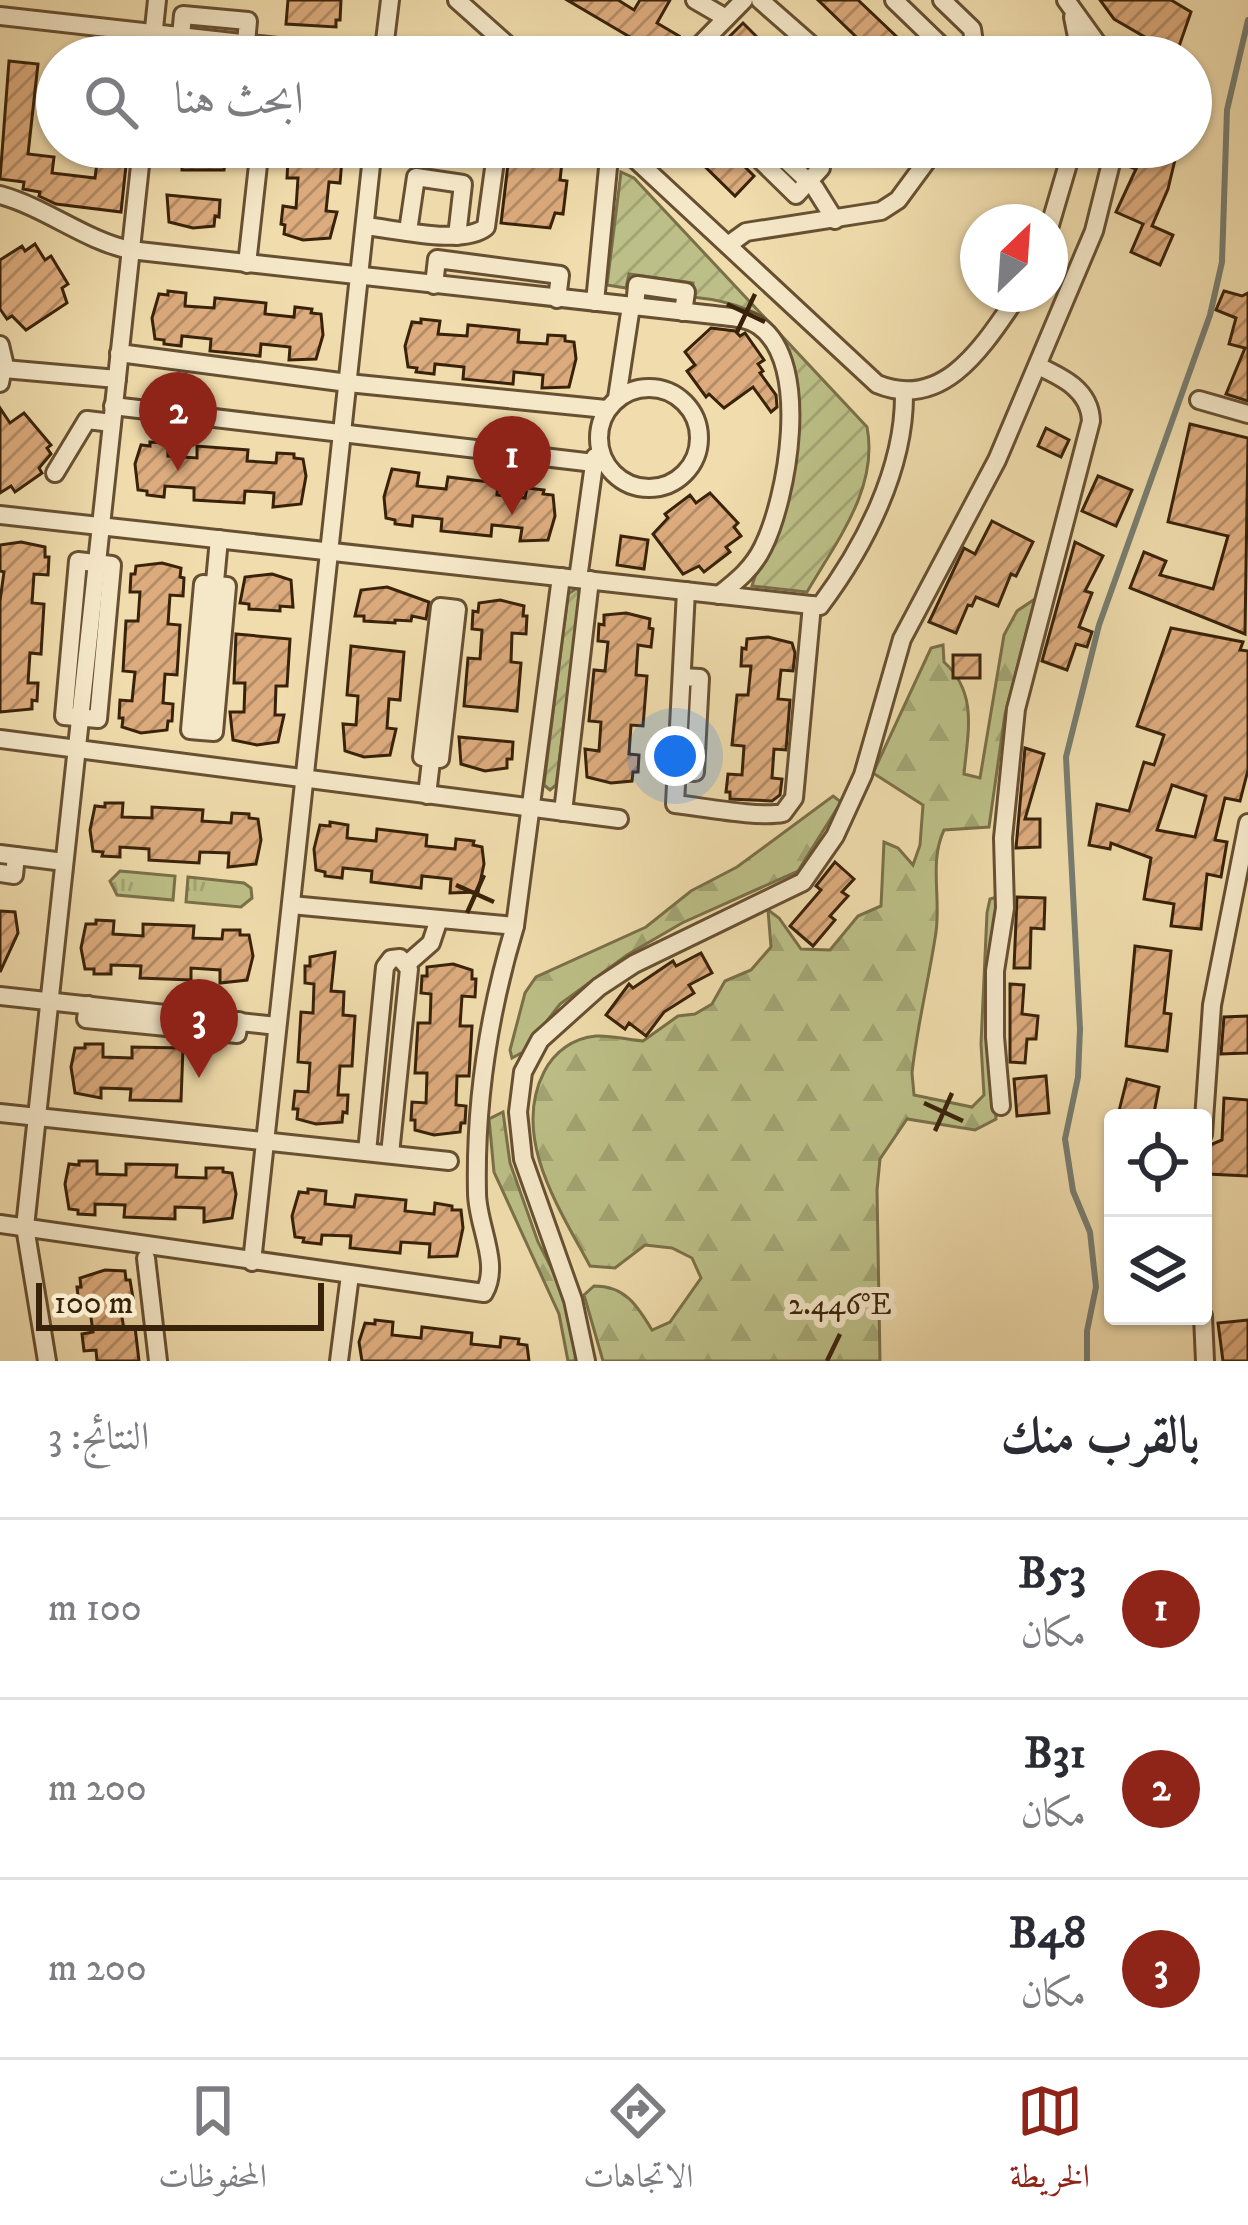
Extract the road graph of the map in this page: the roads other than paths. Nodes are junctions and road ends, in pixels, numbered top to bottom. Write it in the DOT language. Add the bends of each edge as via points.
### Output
graph roads {
  1 [pos="158,0"];
  2 [pos="390,0"];
  3 [pos="457,0"];
  4 [pos="695,0"];
  5 [pos="744,0"];
  6 [pos="760,0"];
  7 [pos="894,0"];
  8 [pos="942,0"];
  9 [pos="1068,3"];
  10 [pos="0,16"];
  11 [pos="726,18"];
  12 [pos="154,33"];
  13 [pos="154,36"];
  14 [pos="181,36"];
  15 [pos="386,36"];
  16 [pos="497,36"];
  17 [pos="708,36"];
  18 [pos="801,36"];
  19 [pos="931,36"];
  20 [pos="973,36"];
  21 [pos="1077,36"];
  22 [pos="1092,36"];
  23 [pos="140,168"];
  24 [pos="248,168"];
  25 [pos="258,168"];
  26 [pos="268,168"];
  27 [pos="372,168"];
  28 [pos="494,168"];
  29 [pos="608,168"];
  30 [pos="645,168"];
  31 [pos="768,168"];
  32 [pos="794,168"];
  33 [pos="821,168"];
  34 [pos="920,168"];
  35 [pos="1067,168"];
  36 [pos="1110,168"];
  37 [pos="808,182"];
  38 [pos="0,195"];
  39 [pos="1056,204"];
  40 [pos="253,211"];
  41 [pos="835,220"];
  42 [pos="365,226"];
  43 [pos="408,231"];
  44 [pos="457,236"];
  45 [pos="728,245"];
  46 [pos="130,250"];
  47 [pos="247,264"];
  48 [pos="359,277"];
  49 [pos="434,285"];
  50 [pos="557,298"];
  51 [pos="595,302"];
  52 [pos="633,306"];
  53 [pos="1006,312"];
  54 [pos="0,345"];
  55 [pos="119,353"];
  56 [pos="624,354"];
  57 [pos="1038,366"];
  58 [pos="2,376"];
  59 [pos="117,379"];
  60 [pos="348,383"];
  61 [pos="646,387"];
  62 [pos="904,393"];
  63 [pos="1199,400"];
  64 [pos="612,404"];
  65 [pos="1248,414"];
  66 [pos="113,415"];
  67 [pos="342,434"];
  68 [pos="598,438"];
  69 [pos="595,463"];
  70 [pos="55,473"];
  71 [pos="0,515"];
  72 [pos="100,526"];
  73 [pos="219,539"];
  74 [pos="329,552"];
  75 [pos="97,563"];
  76 [pos="577,579"];
  77 [pos="686,591"];
  78 [pos="719,595"];
  79 [pos="812,605"];
  80 [pos="449,608"];
  81 [pos="80,717"];
  82 [pos="202,731"];
  83 [pos="0,739"];
  84 [pos="77,748"];
  85 [pos="304,778"];
  86 [pos="427,795"];
  87 [pos="533,808"];
  88 [pos="563,812"];
  89 [pos="619,820"];
  90 [pos="1248,823"];
  91 [pos="8,855"];
  92 [pos="64,862"];
  93 [pos="0,873"];
  94 [pos="291,905"];
  95 [pos="439,919"];
  96 [pos="515,926"];
  97 [pos="407,964"];
  98 [pos="0,996"];
  99 [pos="50,1001"];
  100 [pos="278,1026"];
  101 [pos="1001,1106"];
  102 [pos="1205,1109"];
  103 [pos="4,1112"];
  104 [pos="37,1116"];
  105 [pos="265,1141"];
  106 [pos="367,1152"];
  107 [pos="390,1154"];
  108 [pos="448,1161"];
  109 [pos="0,1224"];
  110 [pos="25,1227"];
  111 [pos="146,1258"];
  112 [pos="252,1262"];
  113 [pos="350,1275"];
  114 [pos="1203,1325"];
  115 [pos="47,1361"];
  116 [pos="158,1361"];
  117 [pos="339,1361"];
  118 [pos="586,1361"];
  119 [pos="1205,1361"];
  1 -- 12 [label="street"];
  2 -- 15 [label="street"];
  3 -- 16 [label="street"];
  4 -- 11 [label="street"];
  5 -- 11 [label="street"];
  6 -- 18 [label="street"];
  7 -- 19 [label="street"];
  8 -- 20 [label="street"];
  9 -- 21 [label="street"];
  9 -- 22 [label="street"];
  10 -- 12 [label="street"];
  11 -- 17 [label="street"];
  12 -- 13 [label="street"];
  12 -- 14 [label="street"];
  23 -- 46 [label="street"];
  24 -- 40 [label="street" via="243,209"];
  25 -- 40 [label="street"];
  26 -- 40 [label="street" via="263,212"];
  27 -- 42 [label="street"];
  28 -- 44 [label="street" via="486,227"];
  29 -- 51 [label="street"];
  30 -- 45 [label="street"];
  31 -- 37 [label="street" via="796,195"];
  32 -- 37 [label="street"];
  33 -- 37 [label="street"];
  34 -- 41 [label="street" via="881,211"];
  35 -- 39 [label="street"];
  36 -- 57 [label="street" via="1094,231"];
  37 -- 41 [label="street"];
  38 -- 46 [label="street"];
  40 -- 47 [label="street"];
  41 -- 45 [label="street" via="746,232"];
  42 -- 43 [label="street"];
  42 -- 48 [label="street"];
  43 -- 44 [label="street"];
  43 -- 44 [label="street" via="416,178 463,184"];
  45 -- 62 [label="street" via="878,384"];
  46 -- 47 [label="street"];
  46 -- 55 [label="street"];
  47 -- 48 [label="street"];
  48 -- 49 [label="street"];
  48 -- 60 [label="street"];
  49 -- 50 [label="street"];
  49 -- 50 [label="street" via="437,259 560,275"];
  50 -- 51 [label="street"];
  51 -- 52 [label="street"];
  52 -- 56 [label="street"];
  52 -- 78 [label="street" via="744,319 760,326 783,358 788,434 777,510 750,568"];
  53 -- 62 [label="street" via="945,382"];
  54 -- 58 [label="street"];
  55 -- 59 [label="street"];
  55 -- 60 [label="street"];
  56 -- 61 [label="street"];
  56 -- 64 [label="street"];
  57 -- 101 [label="street" via="1079,390 1091,421 1016,710 995,971"];
  57 -- 118 [label="street" via="998,460 902,639 863,775 803,882 599,987 540,1040 524,1072 523,1159"];
  58 -- 59 [label="street"];
  59 -- 66 [label="street"];
  60 -- 64 [label="street"];
  60 -- 67 [label="street"];
  61 -- 64 [label="street"];
  61 -- 68 [label="street" via="675,394 695,418 698,448 683,475 656,488 626,482 604,461"];
  62 -- 79 [label="street" via="881,502 835,585 820,606"];
  63 -- 65 [label="street"];
  64 -- 68 [label="street"];
  66 -- 67 [label="street"];
  66 -- 70 [label="street" via="76,420"];
  66 -- 72 [label="street"];
  67 -- 69 [label="street"];
  67 -- 74 [label="street"];
  68 -- 69 [label="street"];
  69 -- 76 [label="street"];
  71 -- 72 [label="street"];
  72 -- 73 [label="street"];
  72 -- 75 [label="street"];
  73 -- 74 [label="street"];
  73 -- 82 [label="street" via="214,585 203,584 190,730"];
  74 -- 76 [label="street"];
  74 -- 85 [label="street"];
  75 -- 81 [label="street" via="112,565 98,719"];
  75 -- 81 [label="street" via="78,561 64,716"];
  76 -- 77 [label="street"];
  76 -- 87 [label="street"];
  76 -- 88 [label="street"];
  77 -- 78 [label="street"];
  77 -- 79 [label="street" via="682,677 700,678 694,772 677,771 675,804 756,815 777,815 794,798"];
  78 -- 79 [label="street"];
  80 -- 86 [label="street" via="440,607 422,757 431,758"];
  81 -- 84 [label="street"];
  83 -- 84 [label="street"];
  84 -- 85 [label="street"];
  84 -- 92 [label="street"];
  85 -- 86 [label="street"];
  85 -- 94 [label="street"];
  86 -- 87 [label="street"];
  87 -- 88 [label="street"];
  87 -- 96 [label="street"];
  88 -- 89 [label="street"];
  90 -- 102 [label="street" via="1212,1005"];
  91 -- 92 [label="street"];
  91 -- 93 [label="street" via="14,875"];
  92 -- 99 [label="street"];
  94 -- 95 [label="street"];
  94 -- 100 [label="street"];
  95 -- 96 [label="street"];
  95 -- 97 [label="street" via="431,944"];
  96 -- 113 [label="street" via="494,1000 477,1160 490,1282 484,1293"];
  97 -- 106 [label="street" via="395,958 385,967"];
  97 -- 107 [label="street"];
  98 -- 99 [label="street"];
  99 -- 100 [label="street"];
  99 -- 104 [label="street"];
  100 -- 105 [label="street"];
  103 -- 104 [label="street"];
  104 -- 105 [label="street"];
  104 -- 110 [label="street"];
  105 -- 106 [label="street"];
  105 -- 112 [label="street"];
  106 -- 107 [label="street"];
  107 -- 108 [label="street"];
  109 -- 110 [label="street"];
  110 -- 112 [label="street"];
  110 -- 115 [label="street"];
  111 -- 116 [label="street"];
  112 -- 113 [label="street"];
  113 -- 117 [label="street"];
  114 -- 119 [label="street"];
}
